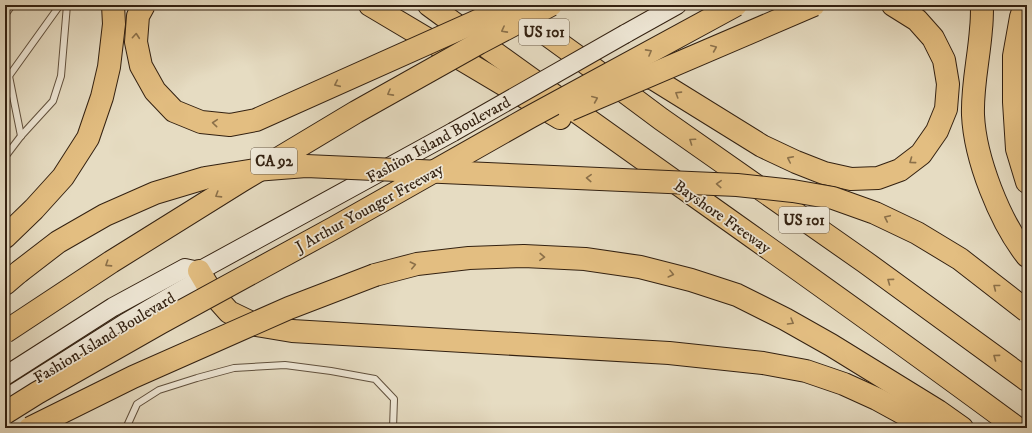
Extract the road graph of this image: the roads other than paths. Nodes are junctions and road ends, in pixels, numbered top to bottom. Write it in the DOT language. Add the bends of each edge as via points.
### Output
graph roads {
  1 [pos="12,5"];
  2 [pos="60,5"];
  3 [pos="67,5"];
  4 [pos="113,5"];
  5 [pos="144,5"];
  6 [pos="370,5"];
  7 [pos="429,5"];
  8 [pos="506,5"];
  9 [pos="513,5"];
  10 [pos="551,5"];
  11 [pos="677,5"];
  12 [pos="736,5"];
  13 [pos="814,5"];
  14 [pos="893,5"];
  15 [pos="982,5"];
  16 [pos="1025,5"];
  17 [pos="5,15"];
  18 [pos="582,60"];
  19 [pos="7,74"];
  20 [pos="21,136"];
  21 [pos="5,157"];
  22 [pos="1027,182"];
  23 [pos="706,204"];
  24 [pos="334,228"];
  25 [pos="5,237"];
  26 [pos="1027,256"];
  27 [pos="199,271"];
  28 [pos="5,284"];
  29 [pos="1027,311"];
  30 [pos="5,332"];
  31 [pos="5,376"];
  32 [pos="1027,380"];
  33 [pos="5,401"];
  34 [pos="5,413"];
  35 [pos="127,426"];
  36 [pos="30,428"];
  37 [pos="393,428"];
  38 [pos="930,428"];
  39 [pos="962,428"];
  40 [pos="1017,428"];
  1 -- 17 [label="lane"];
  2 -- 19 [label="lane"];
  3 -- 20 [label="lane" via="61,76 53,101"];
  4 -- 25 [label="highway" via="114,24 109,67 102,98 88,138 63,177"];
  9 -- 5 [label="highway, one-way, bridge" via="256,120 230,125 201,122 174,111 155,91 141,66 136,42 138,16"];
  6 -- 23 [label="highway"];
  7 -- 23 [label="highway, Bayshore Freeway / US 101"];
  8 -- 18 [label="highway, US 101"];
  10 -- 30 [label="highway, CA 92, one-way, bridge" via="479,42 356,112 111,262"];
  11 -- 27 [label="main road, Fashion Island Boulevard, bridge" via="453,132"];
  24 -- 12 [label="highway, J Arthur Younger Freeway, one-way, bridge"];
  24 -- 13 [label="highway, one-way, bridge" via="568,110"];
  14 -- 18 [label="highway, one-way" via="917,20 933,38 944,60 948,84 946,109 937,131 921,154 900,170 878,178 851,179 824,174 762,146 654,79"];
  15 -- 26 [label="highway" via="982,30 973,115 977,142 994,197 1008,227"];
  16 -- 22 [label="highway" via="1014,56 1014,102 1018,149"];
  32 -- 18 [label="highway, US 101, one-way" via="865,262 661,120"];
  19 -- 20 [label="lane"];
  20 -- 21 [label="lane"];
  23 -- 40 [label="highway, Bayshore Freeway / US 101"];
  24 -- 34 [label="highway, J Arthur Younger Freeway, bridge" via="160,323"];
  27 -- 31 [label="main road, Fashion Island Boulevard" via="184,268 113,307"];
  27 -- 33 [label="main road, Fashion Island Boulevard" via="192,284 125,323"];
  27 -- 38 [label="highway" via="212,293 229,312 256,325 292,330 669,353 764,363 806,371 844,384"];
  29 -- 28 [label="highway, one-way, bridge" via="960,259 917,233 875,213 833,198 737,185 306,166 255,170 205,178 155,193 105,215 58,242"];
  35 -- 37 [label="lane" via="137,404 159,390 234,368 285,365 375,379 394,400"];
  36 -- 39 [label="highway, one-way, bridge" via="169,361 289,308 375,275 425,263 524,256 584,259 633,266 691,280 737,296 785,319 844,353"];
}
